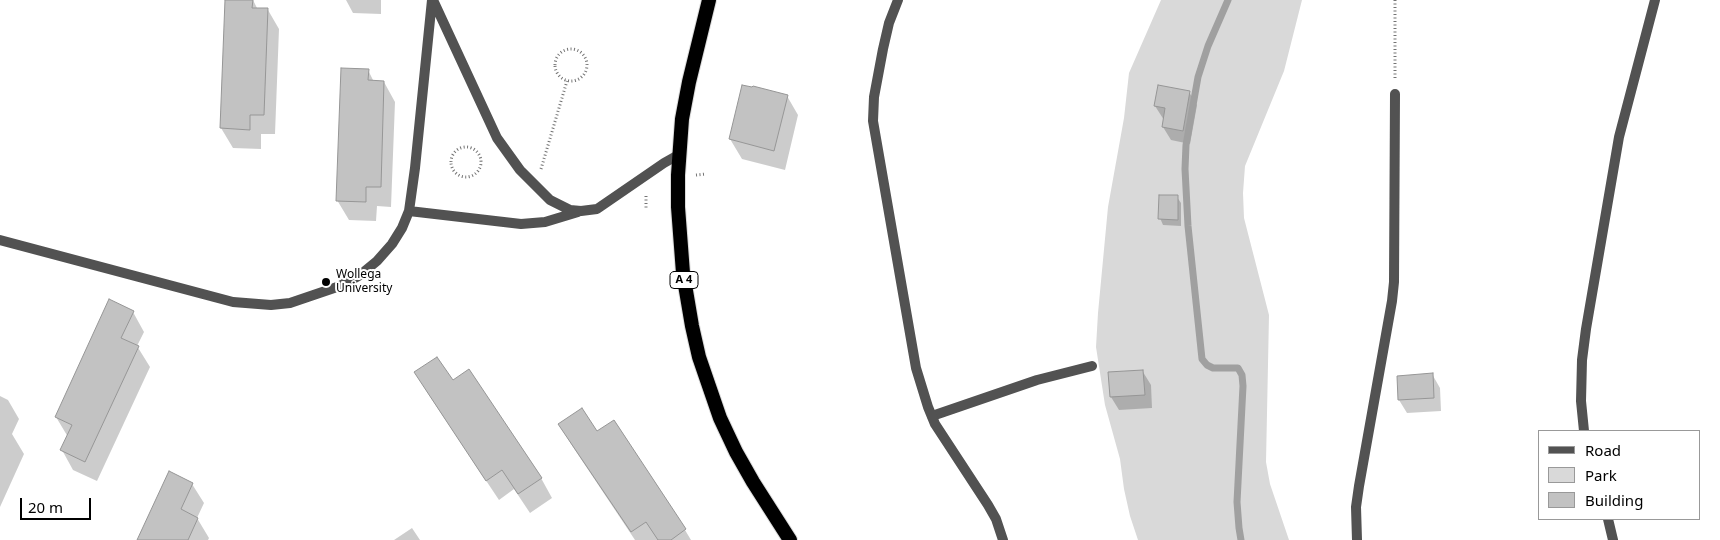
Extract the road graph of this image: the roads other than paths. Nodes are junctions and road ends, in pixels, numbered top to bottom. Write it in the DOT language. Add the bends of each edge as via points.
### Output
graph roads {
  1 [pos="432,0"];
  2 [pos="709,0"];
  3 [pos="898,0"];
  4 [pos="1655,0"];
  5 [pos="1395,94"];
  6 [pos="680,154"];
  7 [pos="409,211"];
  8 [pos="581,211"];
  9 [pos="0,240"];
  10 [pos="1092,366"];
  11 [pos="932,416"];
  12 [pos="1584,430"];
  13 [pos="1608,520"];
  14 [pos="790,540"];
  15 [pos="1004,540"];
  16 [pos="1357,540"];
  17 [pos="1613,540"];
  1 -- 7 [label="street"];
  1 -- 8 [label="street" via="497,138 544,196 555,204"];
  2 -- 6 [label="highway, A 4" via="682,118"];
  3 -- 11 [label="street" via="882,49 873,121 916,368"];
  4 -- 12 [label="street" via="1619,137 1586,329 1581,401"];
  5 -- 16 [label="street" via="1394,282 1359,486"];
  6 -- 8 [label="street" via="597,209"];
  6 -- 14 [label="highway, A 4" via="678,207 683,273 699,357 720,418 736,452"];
  7 -- 8 [label="street" via="521,224 545,222"];
  7 -- 9 [label="street" via="392,244 360,275 319,294 271,306 233,302"];
  10 -- 11 [label="street" via="1037,380"];
  11 -- 15 [label="street" via="988,505"];
  13 -- 17 [label="street"];
}
